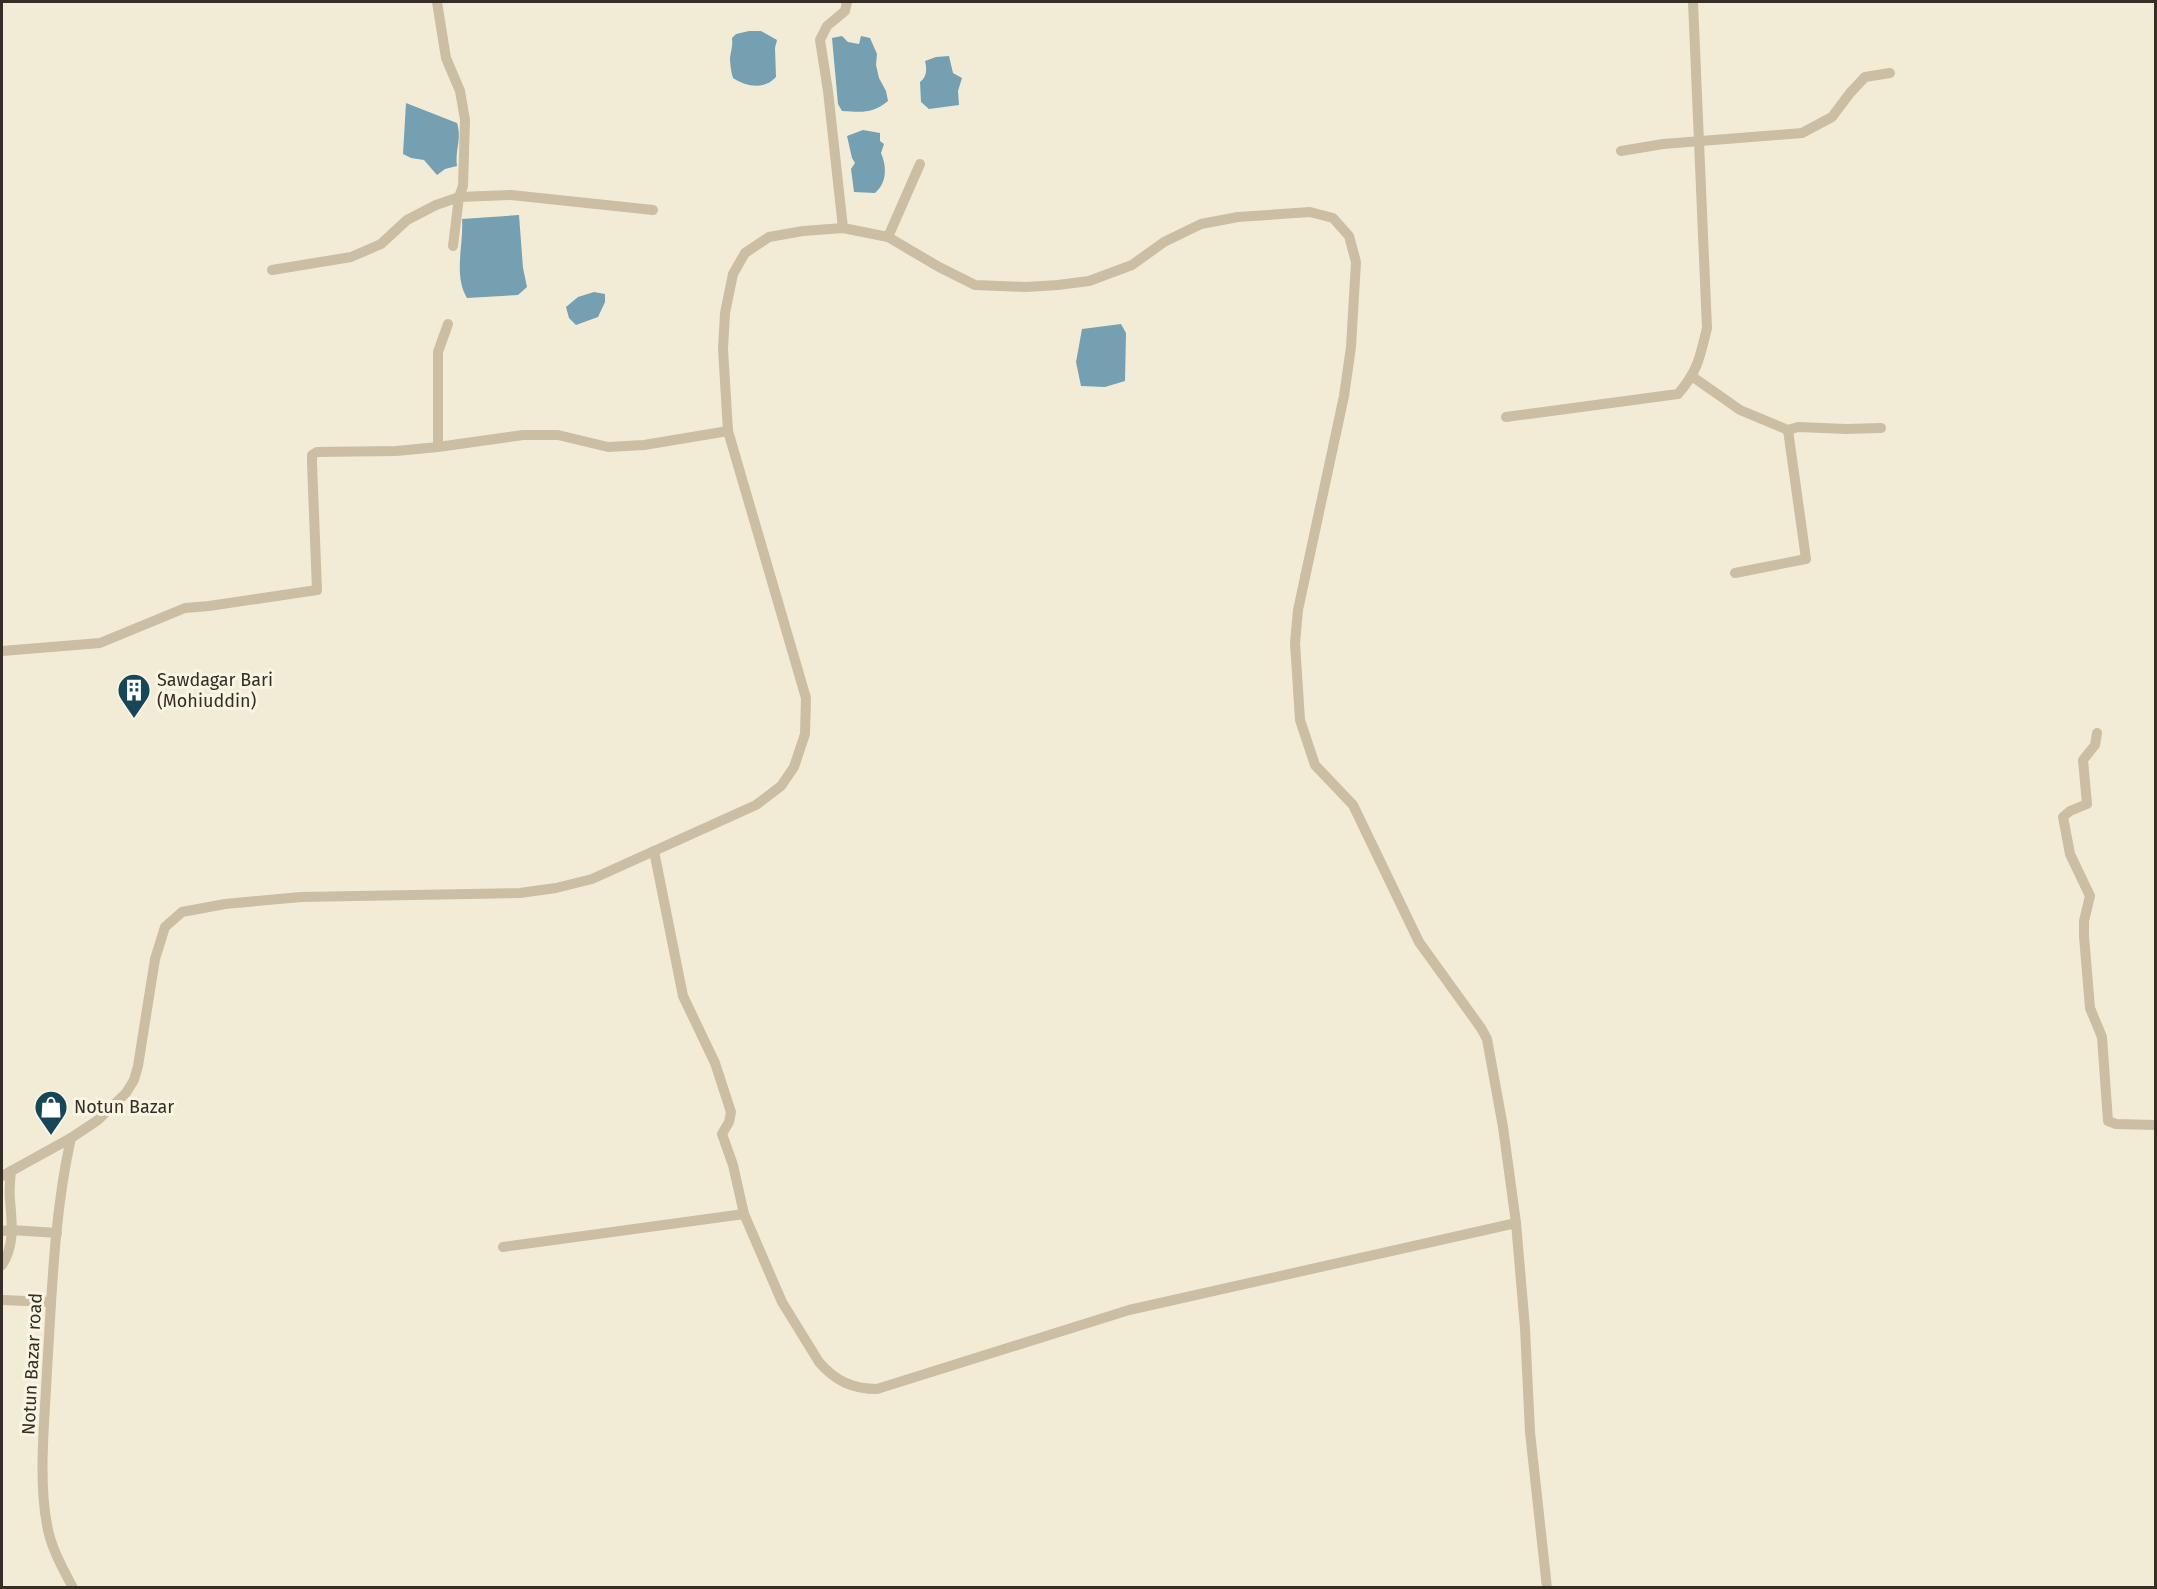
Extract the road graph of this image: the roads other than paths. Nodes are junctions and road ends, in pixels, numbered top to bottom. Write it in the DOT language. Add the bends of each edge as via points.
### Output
graph roads {
  1 [pos="437,2"];
  2 [pos="847,2"];
  3 [pos="1693,2"];
  4 [pos="1890,74"];
  5 [pos="1699,141"];
  6 [pos="1621,151"];
  7 [pos="920,164"];
  8 [pos="459,197"];
  9 [pos="653,210"];
  10 [pos="843,228"];
  11 [pos="888,237"];
  12 [pos="453,246"];
  13 [pos="272,270"];
  14 [pos="448,324"];
  15 [pos="1693,377"];
  16 [pos="1506,417"];
  17 [pos="1881,428"];
  18 [pos="1788,430"];
  19 [pos="728,431"];
  20 [pos="438,447"];
  21 [pos="1735,573"];
  22 [pos="2,651"];
  23 [pos="2097,733"];
  24 [pos="654,851"];
  25 [pos="2156,1125"];
  26 [pos="71,1138"];
  27 [pos="6,1174"];
  28 [pos="744,1214"];
  29 [pos="1516,1222"];
  30 [pos="6,1231"];
  31 [pos="57,1233"];
  32 [pos="504,1247"];
  33 [pos="2,1265"];
  34 [pos="2,1300"];
  35 [pos="51,1302"];
  36 [pos="73,1587"];
  37 [pos="1547,1587"];
  1 -- 8 [label="street" via="446,58 460,91 465,120 463,186"];
  2 -- 10 [label="street" via="845,11 827,26 820,40"];
  3 -- 5 [label="street"];
  4 -- 5 [label="street" via="1865,77 1832,117 1802,133"];
  5 -- 6 [label="street"];
  5 -- 15 [label="street" via="1707,328"];
  7 -- 11 [label="street"];
  8 -- 9 [label="street" via="511,195"];
  8 -- 12 [label="street"];
  8 -- 13 [label="street" via="407,220 381,244 351,257"];
  10 -- 11 [label="street"];
  10 -- 19 [label="street" via="769,237 746,252 733,274 723,349"];
  11 -- 29 [label="street" via="975,285 1026,287 1089,281 1132,265 1164,242 1202,224 1238,217 1310,212 1333,218 1349,236 1356,262 1351,347 1298,610 1295,643 1300,720 1315,765 1353,805 1419,942 1487,1039"];
  14 -- 20 [label="street" via="438,352"];
  15 -- 16 [label="street" via="1678,394"];
  15 -- 18 [label="street" via="1740,410"];
  17 -- 18 [label="street"];
  18 -- 21 [label="street" via="1806,559"];
  19 -- 20 [label="street" via="608,447 558,435 523,435"];
  19 -- 24 [label="street" via="806,698 805,734 794,767 781,786 756,805"];
  20 -- 22 [label="street" via="312,455 317,590 185,608 100,643"];
  23 -- 25 [label="street" via="2095,745 2083,760 2087,804 2063,817 2070,854 2090,896 2084,921 2090,1008 2102,1037 2108,1121"];
  24 -- 26 [label="street" via="592,879 520,893 301,897 182,912 165,927 134,1080 98,1120"];
  24 -- 28 [label="street" via="683,996 726,1092 730,1118 722,1134"];
  26 -- 27 [label="street"];
  26 -- 31 [label="street, Notun Bazar road"];
  27 -- 30 [label="street" via="13,1211"];
  28 -- 29 [label="street" via="782,1302 819,1362 840,1380 865,1389 877,1389 1129,1310"];
  28 -- 32 [label="street"];
  29 -- 37 [label="street" via="1530,1432"];
  30 -- 31 [label="street"];
  30 -- 33 [label="street" via="11,1246"];
  31 -- 35 [label="street, Notun Bazar road"];
  34 -- 35 [label="street"];
  35 -- 36 [label="street, Notun Bazar road" via="43,1490 55,1554"];
}
